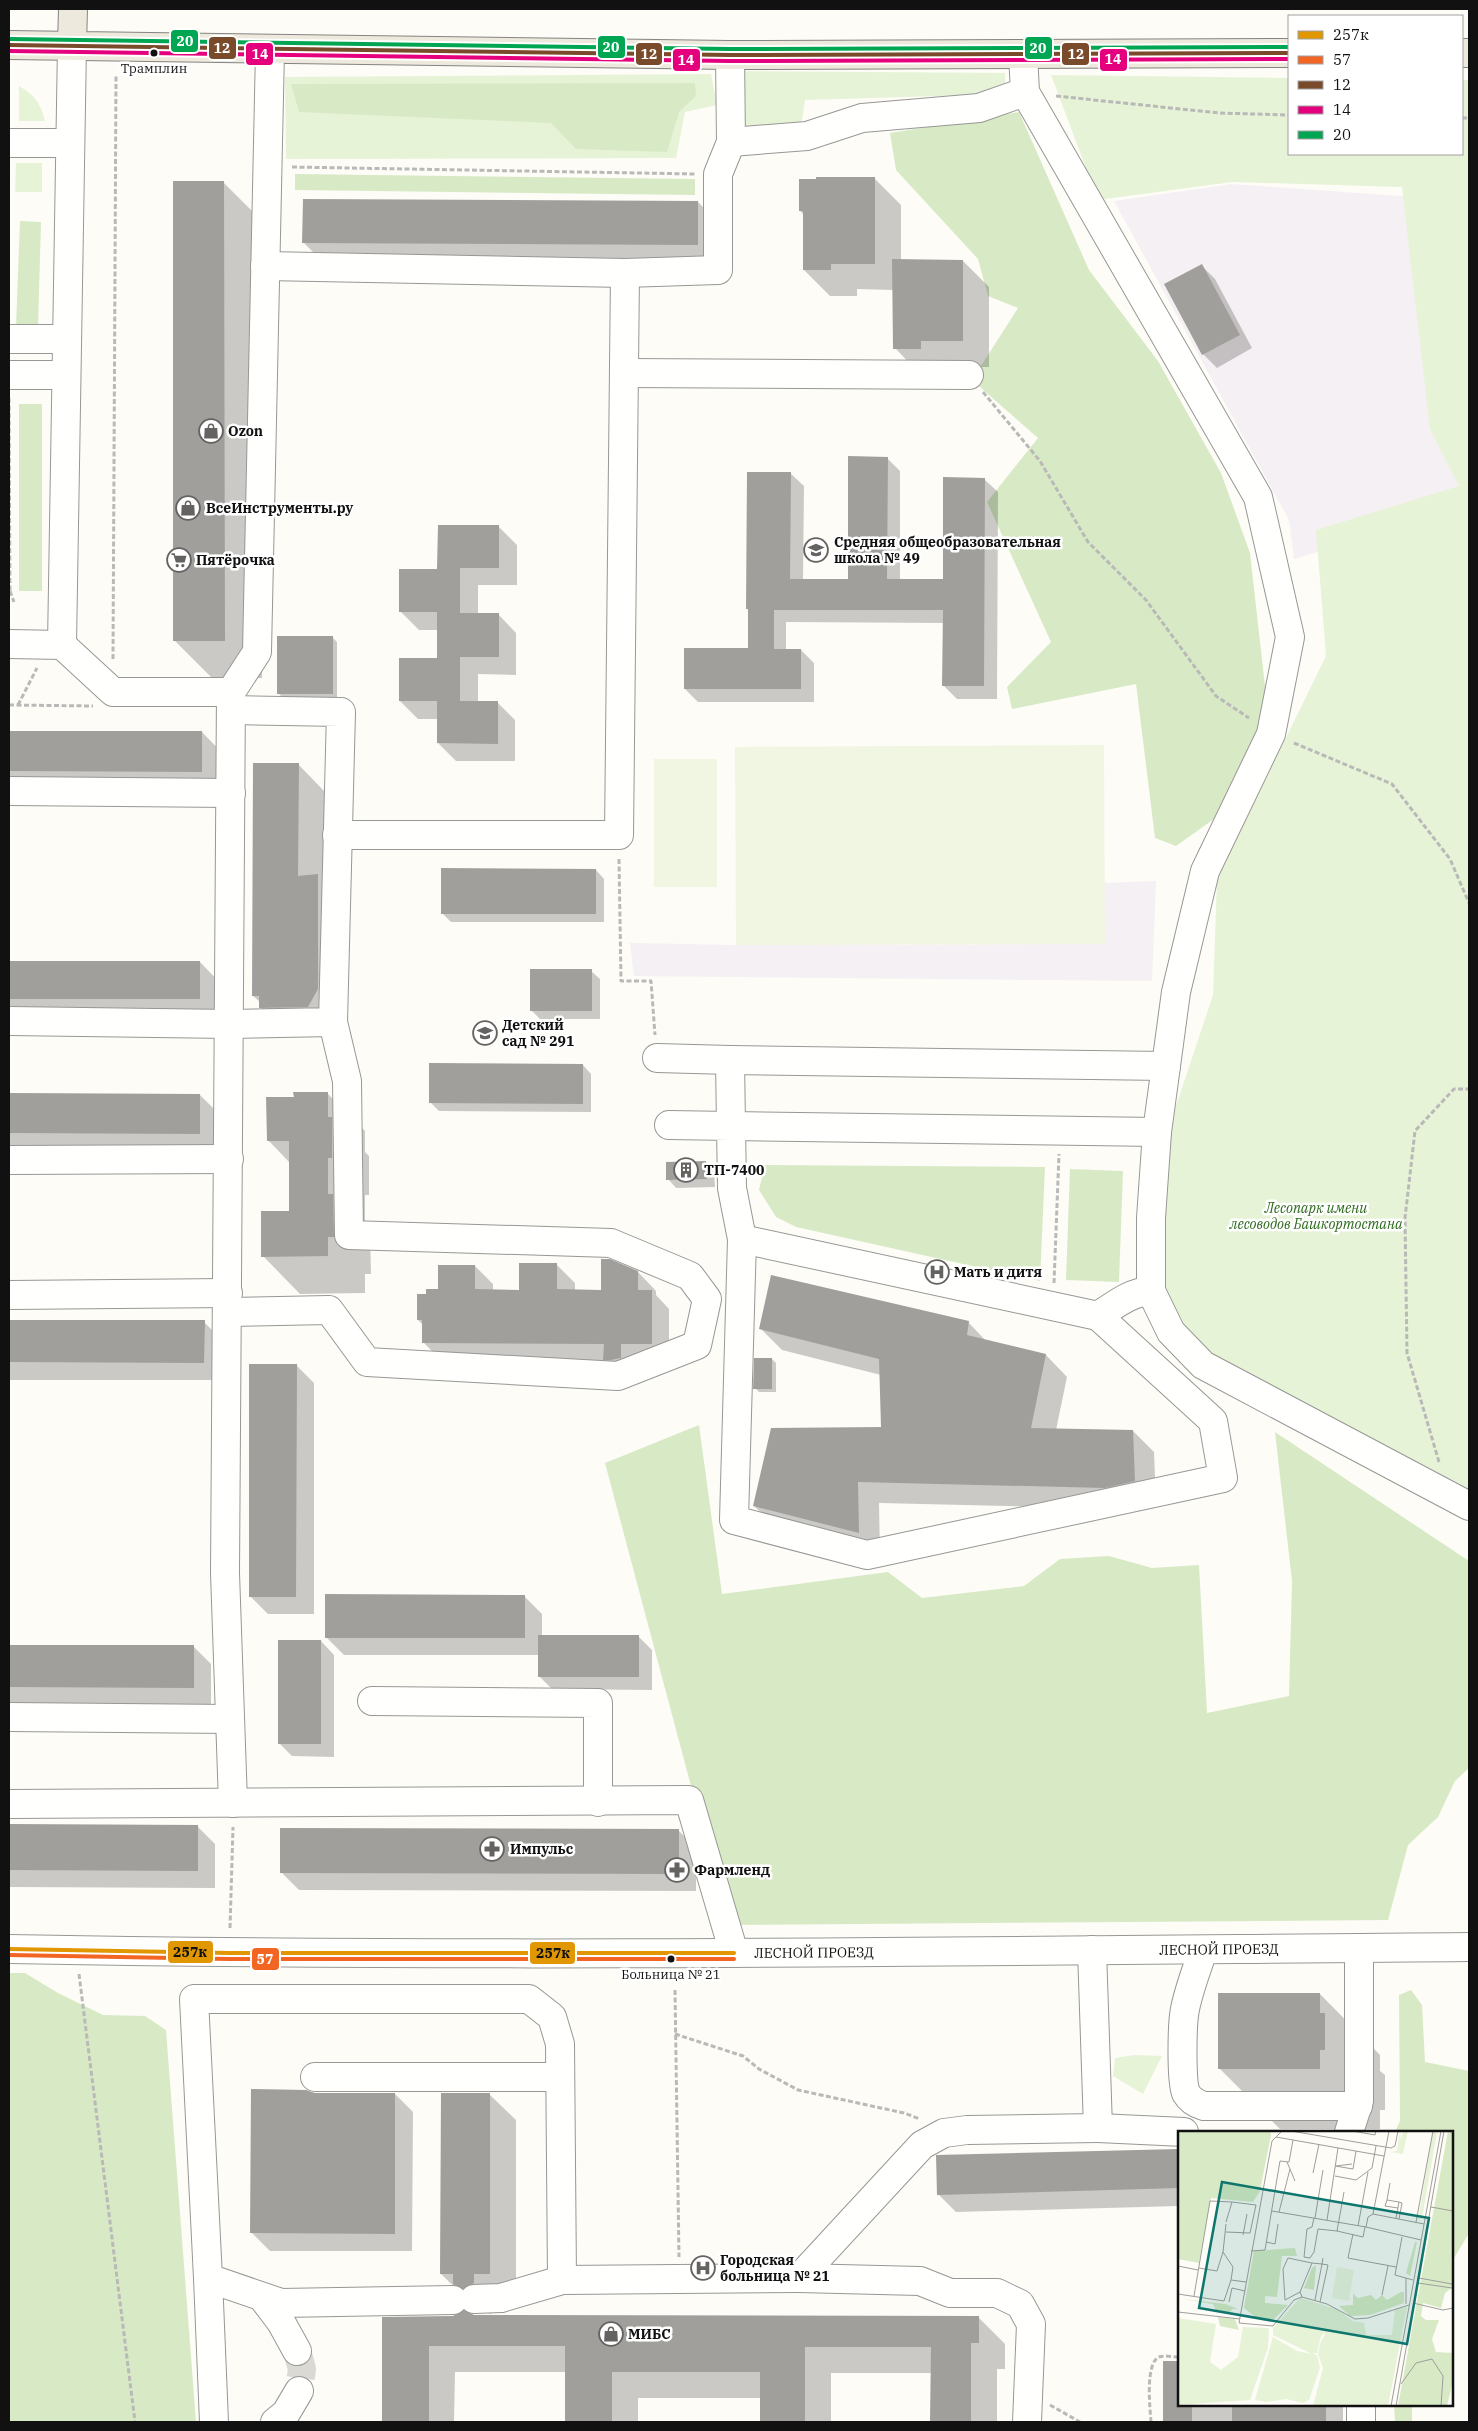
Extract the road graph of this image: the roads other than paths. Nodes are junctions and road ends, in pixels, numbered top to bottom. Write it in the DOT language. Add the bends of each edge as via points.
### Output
graph roads {
  1 [pos="73,9"];
  2 [pos="9,45"];
  3 [pos="72,45"];
  4 [pos="270,50"];
  5 [pos="1288,53"];
  6 [pos="1023,54"];
  7 [pos="730,55"];
  8 [pos="1025,92"];
  9 [pos="731,142"];
  10 [pos="9,143"];
  11 [pos="70,143"];
  12 [pos="265,266"];
  13 [pos="625,273"];
  14 [pos="9,339"];
  15 [pos="67,340"];
  16 [pos="624,373"];
  17 [pos="969,374"];
  18 [pos="9,375"];
  19 [pos="66,375"];
  20 [pos="9,644"];
  21 [pos="62,645"];
  22 [pos="231,701"];
  23 [pos="9,791"];
  24 [pos="231,794"];
  25 [pos="338,835"];
  26 [pos="9,1020"];
  27 [pos="333,1022"];
  28 [pos="230,1024"];
  29 [pos="657,1058"];
  30 [pos="730,1060"];
  31 [pos="1166,1066"];
  32 [pos="669,1125"];
  33 [pos="731,1126"];
  34 [pos="1157,1132"];
  35 [pos="229,1159"];
  36 [pos="9,1160"];
  37 [pos="742,1239"];
  38 [pos="1151,1291"];
  39 [pos="9,1295"];
  40 [pos="228,1302"];
  41 [pos="1098,1316"];
  42 [pos="1459,1501"];
  43 [pos="372,1701"];
  44 [pos="9,1717"];
  45 [pos="230,1719"];
  46 [pos="598,1802"];
  47 [pos="233,1803"];
  48 [pos="9,1804"];
  49 [pos="1469,1947"];
  50 [pos="1359,1948"];
  51 [pos="9,1949"];
  52 [pos="1092,1950"];
  53 [pos="1203,1950"];
  54 [pos="734,1953"];
  55 [pos="315,2077"];
  56 [pos="560,2077"];
  57 [pos="1358,2106"];
  58 [pos="1098,2128"];
  59 [pos="1349,2131"];
  60 [pos="1178,2132"];
  61 [pos="208,2278"];
  62 [pos="799,2278"];
  63 [pos="562,2280"];
  64 [pos="262,2297"];
  65 [pos="297,2351"];
  66 [pos="299,2391"];
  67 [pos="1361,2406"];
  68 [pos="214,2422"];
  69 [pos="276,2422"];
  70 [pos="1027,2422"];
  71 [pos="1361,2422"];
  1 -- 3 [label="main road"];
  2 -- 3 [label="main road"];
  3 -- 4 [label="main road"];
  3 -- 11 [label="street"];
  4 -- 7 [label="main road"];
  4 -- 12 [label="street"];
  5 -- 6 [label="main road"];
  6 -- 7 [label="main road"];
  6 -- 8 [label="street"];
  7 -- 9 [label="street"];
  8 -- 9 [label="street" via="979,108 862,118 807,136"];
  8 -- 31 [label="street" via="1258,497 1290,637 1271,734 1206,871 1176,992"];
  9 -- 13 [label="street" via="718,174 718,270"];
  10 -- 11 [label="street"];
  11 -- 15 [label="street"];
  12 -- 13 [label="street"];
  12 -- 22 [label="street" via="257,652"];
  13 -- 16 [label="street"];
  14 -- 15 [label="street"];
  15 -- 19 [label="street"];
  16 -- 17 [label="street"];
  16 -- 25 [label="street" via="619,836"];
  18 -- 19 [label="street"];
  19 -- 21 [label="street"];
  20 -- 21 [label="street"];
  21 -- 22 [label="street" via="113,692"];
  22 -- 24 [label="street"];
  22 -- 25 [label="street" via="341,712"];
  23 -- 24 [label="street"];
  24 -- 28 [label="street"];
  25 -- 27 [label="street"];
  26 -- 28 [label="street"];
  27 -- 28 [label="street"];
  27 -- 40 [label="street" via="347,1081 349,1234 612,1243 690,1276 707,1299 697,1346 618,1376 367,1362 329,1310"];
  28 -- 35 [label="street"];
  29 -- 30 [label="street"];
  30 -- 31 [label="street"];
  30 -- 33 [label="street"];
  31 -- 34 [label="street"];
  32 -- 33 [label="street"];
  33 -- 34 [label="street"];
  33 -- 37 [label="street" via="732,1188"];
  34 -- 38 [label="street" via="1151,1218"];
  35 -- 36 [label="street"];
  35 -- 40 [label="street"];
  37 -- 41 [label="street"];
  37 -- 41 [label="street" via="734,1520 868,1555 1223,1478 1214,1421"];
  38 -- 41 [label="street" via="1128,1296"];
  38 -- 42 [label="street" via="1172,1332 1203,1365"];
  39 -- 40 [label="street"];
  40 -- 45 [label="street" via="225,1574"];
  43 -- 46 [label="street" via="598,1703"];
  44 -- 45 [label="street"];
  45 -- 47 [label="street"];
  46 -- 47 [label="street"];
  46 -- 54 [label="street" via="689,1800"];
  47 -- 48 [label="street"];
  49 -- 50 [label="street, ЛЕСНОЙ ПРОЕЗД"];
  50 -- 53 [label="street, ЛЕСНОЙ ПРОЕЗД"];
  50 -- 57 [label="street"];
  51 -- 54 [label="street, ЛЕСНОЙ ПРОЕЗД" via="229,1953"];
  52 -- 53 [label="street, ЛЕСНОЙ ПРОЕЗД"];
  52 -- 54 [label="street, ЛЕСНОЙ ПРОЕЗД"];
  52 -- 58 [label="street"];
  53 -- 57 [label="street" via="1186,2003 1184,2021 1184,2082 1192,2100 1204,2106"];
  55 -- 56 [label="street"];
  56 -- 61 [label="street" via="560,2044 552,2017 529,1999 194,1999"];
  56 -- 63 [label="street"];
  57 -- 59 [label="street"];
  58 -- 60 [label="street"];
  58 -- 62 [label="street" via="944,2133 922,2145"];
  61 -- 64 [label="street"];
  61 -- 68 [label="street"];
  62 -- 63 [label="street"];
  62 -- 70 [label="street" via="920,2281 950,2293 997,2293 1020,2304 1031,2324"];
  63 -- 64 [label="street" via="501,2298 281,2303"];
  64 -- 65 [label="street"];
  66 -- 69 [label="street" via="286,2413"];
  67 -- 71 [label="street"];
}
